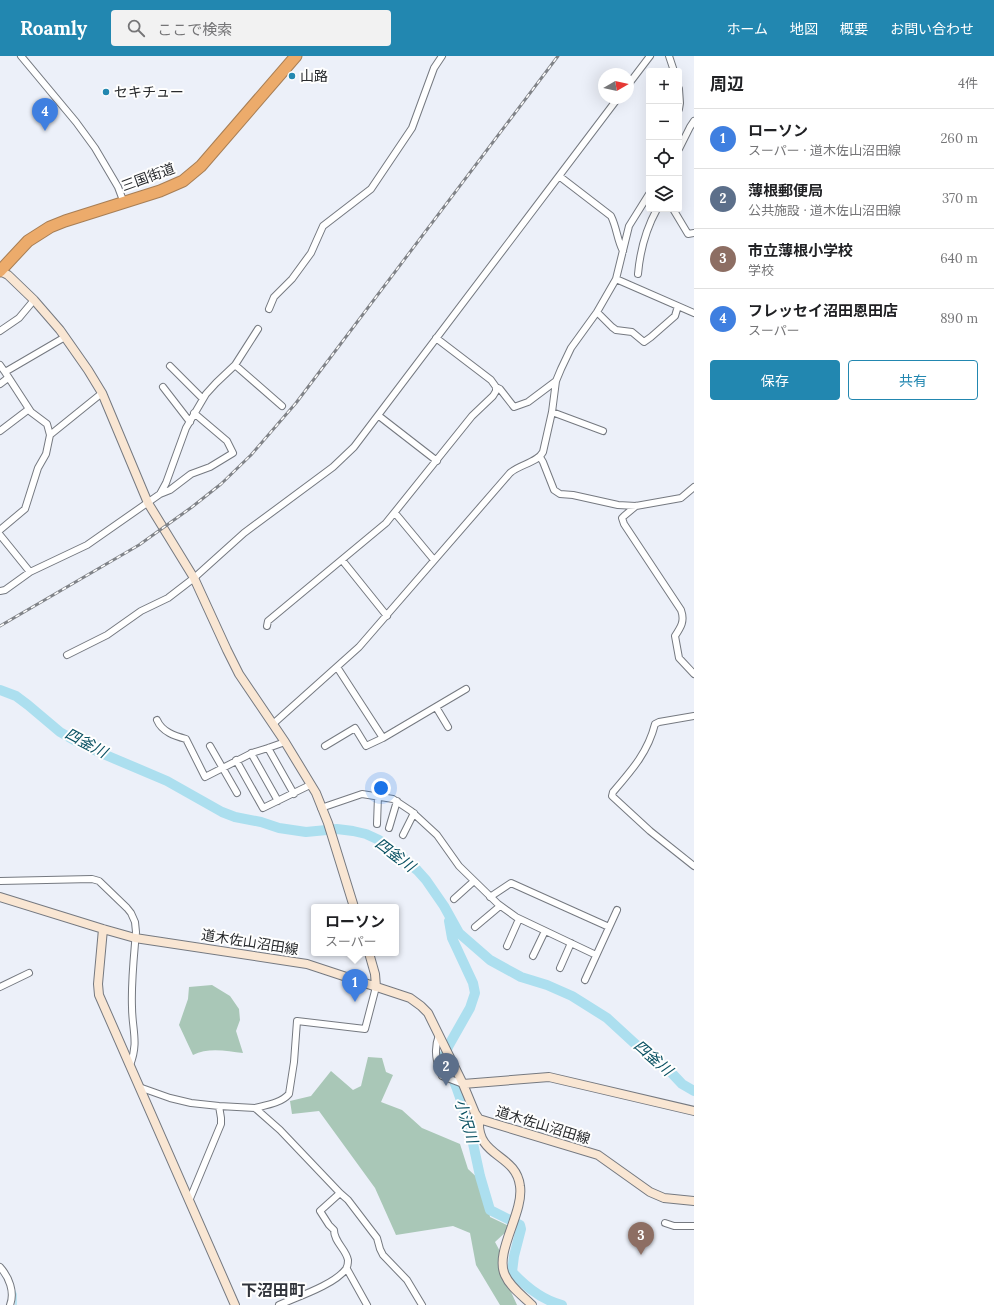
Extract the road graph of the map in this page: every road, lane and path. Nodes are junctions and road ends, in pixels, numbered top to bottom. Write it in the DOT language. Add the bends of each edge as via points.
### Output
graph roads {
  1 [pos="21,56"];
  2 [pos="296,56"];
  3 [pos="442,56"];
  4 [pos="650,56"];
  5 [pos="669,56"];
  6 [pos="673,68"];
  7 [pos="634,77"];
  8 [pos="613,104"];
  9 [pos="694,121"];
  10 [pos="682,143"];
  11 [pos="559,176"];
  12 [pos="646,199"];
  13 [pos="124,202"];
  14 [pos="656,212"];
  15 [pos="675,212"];
  16 [pos="694,233"];
  17 [pos="623,251"];
  18 [pos="0,271"];
  19 [pos="638,274"];
  20 [pos="616,279"];
  21 [pos="34,300"];
  22 [pos="678,306"];
  23 [pos="269,308"];
  24 [pos="597,312"];
  25 [pos="694,313"];
  26 [pos="258,329"];
  27 [pos="0,332"];
  28 [pos="65,338"];
  29 [pos="436,338"];
  30 [pos="0,365"];
  31 [pos="235,365"];
  32 [pos="170,366"];
  33 [pos="6,375"];
  34 [pos="556,381"];
  35 [pos="0,384"];
  36 [pos="163,387"];
  37 [pos="496,387"];
  38 [pos="102,393"];
  39 [pos="203,399"];
  40 [pos="282,406"];
  41 [pos="29,409"];
  42 [pos="552,412"];
  43 [pos="194,413"];
  44 [pos="378,416"];
  45 [pos="190,422"];
  46 [pos="0,430"];
  47 [pos="603,431"];
  48 [pos="50,435"];
  49 [pos="540,457"];
  50 [pos="437,460"];
  51 [pos="694,487"];
  52 [pos="160,494"];
  53 [pos="148,503"];
  54 [pos="636,506"];
  55 [pos="395,513"];
  56 [pos="0,530"];
  57 [pos="0,535"];
  58 [pos="342,560"];
  59 [pos="434,560"];
  60 [pos="30,572"];
  61 [pos="194,578"];
  62 [pos="0,591"];
  63 [pos="386,616"];
  64 [pos="267,626"];
  65 [pos="67,655"];
  66 [pos="337,667"];
  67 [pos="694,674"];
  68 [pos="466,689"];
  69 [pos="436,707"];
  70 [pos="694,716"];
  71 [pos="157,720"];
  72 [pos="273,724"];
  73 [pos="448,727"];
  74 [pos="383,738"];
  75 [pos="285,742"];
  76 [pos="210,746"];
  77 [pos="325,746"];
  78 [pos="268,748"];
  79 [pos="251,753"];
  80 [pos="236,760"];
  81 [pos="222,768"];
  82 [pos="310,785"];
  83 [pos="237,793"];
  84 [pos="294,794"];
  85 [pos="378,796"];
  86 [pos="278,801"];
  87 [pos="397,801"];
  88 [pos="322,808"];
  89 [pos="414,813"];
  90 [pos="377,824"];
  91 [pos="389,828"];
  92 [pos="403,835"];
  93 [pos="694,866"];
  94 [pos="0,881"];
  95 [pos="474,881"];
  96 [pos="490,896"];
  97 [pos="0,897"];
  98 [pos="454,899"];
  99 [pos="353,904"];
  100 [pos="500,906"];
  101 [pos="617,910"];
  102 [pos="519,919"];
  103 [pos="474,927"];
  104 [pos="609,927"];
  105 [pos="103,929"];
  106 [pos="545,931"];
  107 [pos="135,938"];
  108 [pos="571,943"];
  109 [pos="507,946"];
  110 [pos="596,955"];
  111 [pos="370,956"];
  112 [pos="533,956"];
  113 [pos="560,968"];
  114 [pos="29,973"];
  115 [pos="585,980"];
  116 [pos="0,987"];
  117 [pos="376,987"];
  118 [pos="439,1035"];
  119 [pos="130,1065"];
  120 [pos="462,1083"];
  121 [pos="139,1087"];
  122 [pos="219,1106"];
  123 [pos="256,1108"];
  124 [pos="694,1110"];
  125 [pos="479,1119"];
  126 [pos="340,1193"];
  127 [pos="189,1201"];
  128 [pos="694,1201"];
  129 [pos="665,1223"];
  130 [pos="694,1226"];
  131 [pos="0,1267"];
  132 [pos="347,1269"];
  133 [pos="10,1305"];
  134 [pos="235,1305"];
  135 [pos="279,1305"];
  136 [pos="367,1305"];
  137 [pos="422,1305"];
  138 [pos="532,1305"];
  1 -- 13 [label="street" via="95,148"];
  2 -- 13 [label="highway, 三国街道" via="208,159 189,177 176,186"];
  3 -- 23 [label="street" via="434,68 412,128 371,190 323,226 311,253 292,279 274,297"];
  4 -- 7 [label="street"];
  5 -- 6 [label="street"];
  8 -- 11 [label="street"];
  9 -- 10 [label="street"];
  11 -- 17 [label="street" via="611,216"];
  11 -- 29 [label="street"];
  12 -- 17 [label="street" via="629,226"];
  13 -- 18 [label="highway, 三国街道" via="42,231 20,248"];
  14 -- 19 [label="street" via="645,236"];
  15 -- 16 [label="street" via="688,234"];
  17 -- 20 [label="street"];
  18 -- 21 [label="street" via="8,275"];
  20 -- 22 [label="street"];
  20 -- 24 [label="street"];
  21 -- 27 [label="street" via="20,318"];
  21 -- 28 [label="street"];
  22 -- 24 [label="street" via="675,316 644,342 632,332 616,330"];
  22 -- 25 [label="street"];
  24 -- 34 [label="street" via="571,348"];
  26 -- 31 [label="street"];
  28 -- 33 [label="street"];
  28 -- 38 [label="street"];
  29 -- 37 [label="street" via="487,377"];
  29 -- 44 [label="street"];
  30 -- 33 [label="street"];
  31 -- 39 [label="street"];
  31 -- 40 [label="street"];
  32 -- 39 [label="street"];
  33 -- 35 [label="street"];
  33 -- 41 [label="street"];
  34 -- 37 [label="street" via="528,402 514,407"];
  34 -- 42 [label="street"];
  36 -- 45 [label="street"];
  37 -- 50 [label="street" via="493,396 472,416"];
  38 -- 48 [label="street"];
  38 -- 53 [label="street"];
  39 -- 43 [label="street"];
  41 -- 46 [label="street"];
  41 -- 48 [label="street" via="47,424"];
  42 -- 47 [label="street"];
  42 -- 49 [label="street"];
  43 -- 45 [label="street"];
  43 -- 52 [label="street" via="227,441 233,453 210,467 191,474 170,490"];
  44 -- 50 [label="street"];
  44 -- 61 [label="street" via="354,447 333,467 244,533"];
  45 -- 52 [label="street"];
  48 -- 56 [label="street" via="46,454 38,468 25,509"];
  49 -- 54 [label="street" via="557,493"];
  49 -- 59 [label="street" via="510,473"];
  50 -- 55 [label="street"];
  51 -- 54 [label="street" via="681,498"];
  52 -- 53 [label="street"];
  53 -- 60 [label="street" via="87,545"];
  53 -- 61 [label="street"];
  54 -- 67 [label="street" via="622,518 624,524 681,610 683,623 675,636 678,656"];
  55 -- 58 [label="street" via="379,530"];
  55 -- 59 [label="street"];
  57 -- 60 [label="street"];
  58 -- 63 [label="street"];
  58 -- 64 [label="street" via="268,621"];
  59 -- 63 [label="street"];
  60 -- 62 [label="street"];
  61 -- 65 [label="street" via="168,598 141,611 108,635"];
  61 -- 72 [label="street" via="239,674"];
  63 -- 66 [label="street" via="359,647"];
  66 -- 72 [label="street"];
  66 -- 74 [label="street"];
  68 -- 69 [label="street"];
  69 -- 73 [label="street"];
  69 -- 74 [label="street"];
  70 -- 93 [label="street" via="655,724 641,758 612,796"];
  71 -- 81 [label="street" via="159,725 174,736 186,738 205,777"];
  72 -- 75 [label="street"];
  74 -- 77 [label="street" via="366,746 355,728"];
  75 -- 78 [label="street"];
  75 -- 82 [label="street"];
  76 -- 81 [label="street"];
  78 -- 79 [label="street"];
  78 -- 84 [label="street"];
  79 -- 80 [label="street"];
  79 -- 86 [label="street"];
  80 -- 81 [label="street"];
  80 -- 86 [label="street" via="263,808"];
  81 -- 83 [label="street"];
  82 -- 84 [label="street"];
  82 -- 88 [label="street"];
  84 -- 86 [label="street"];
  85 -- 87 [label="street"];
  85 -- 88 [label="street" via="362,794"];
  85 -- 90 [label="street"];
  87 -- 89 [label="street"];
  87 -- 91 [label="street"];
  88 -- 99 [label="street"];
  89 -- 92 [label="street"];
  89 -- 95 [label="street"];
  94 -- 107 [label="street" via="99,881 131,913 135,922"];
  95 -- 96 [label="street"];
  95 -- 98 [label="street"];
  96 -- 100 [label="street"];
  96 -- 104 [label="street" via="511,883"];
  97 -- 105 [label="street, 道木佐山沼田線"];
  100 -- 102 [label="street"];
  100 -- 103 [label="street"];
  101 -- 104 [label="street"];
  102 -- 106 [label="street"];
  102 -- 109 [label="street"];
  104 -- 110 [label="street"];
  105 -- 107 [label="street, 道木佐山沼田線"];
  105 -- 119 [label="street" via="99,995"];
  106 -- 108 [label="street"];
  106 -- 112 [label="street"];
  107 -- 117 [label="street, 道木佐山沼田線" via="307,964"];
  107 -- 119 [label="street" via="132,1007 135,1046"];
  108 -- 110 [label="street"];
  108 -- 113 [label="street"];
  110 -- 115 [label="street"];
  111 -- 117 [label="street"];
  114 -- 116 [label="street"];
  117 -- 118 [label="street, 道木佐山沼田線" via="416,1002 428,1013"];
  117 -- 123 [label="street" via="365,1029 297,1021 289,1094 275,1103"];
  118 -- 120 [label="street, 道木佐山沼田線"];
  118 -- 120 [label="street" via="435,1054 442,1076"];
  119 -- 121 [label="street"];
  120 -- 124 [label="street" via="549,1077"];
  120 -- 125 [label="street, 道木佐山沼田線"];
  121 -- 122 [label="street" via="182,1101"];
  121 -- 127 [label="street"];
  122 -- 123 [label="street"];
  122 -- 127 [label="street" via="220,1124"];
  123 -- 126 [label="street"];
  125 -- 128 [label="street, 道木佐山沼田線" via="598,1155 650,1192 664,1198"];
  125 -- 138 [label="street" via="478,1128 485,1144 512,1168 519,1179 521,1200 504,1252 503,1270 505,1276"];
  126 -- 132 [label="street" via="320,1210 347,1254"];
  126 -- 137 [label="street" via="377,1238 383,1255 406,1280"];
  127 -- 134 [label="street"];
  129 -- 130 [label="street" via="674,1226"];
  131 -- 133 [label="street" via="10,1284"];
  132 -- 135 [label="street" via="331,1282"];
  132 -- 136 [label="street"];
}
